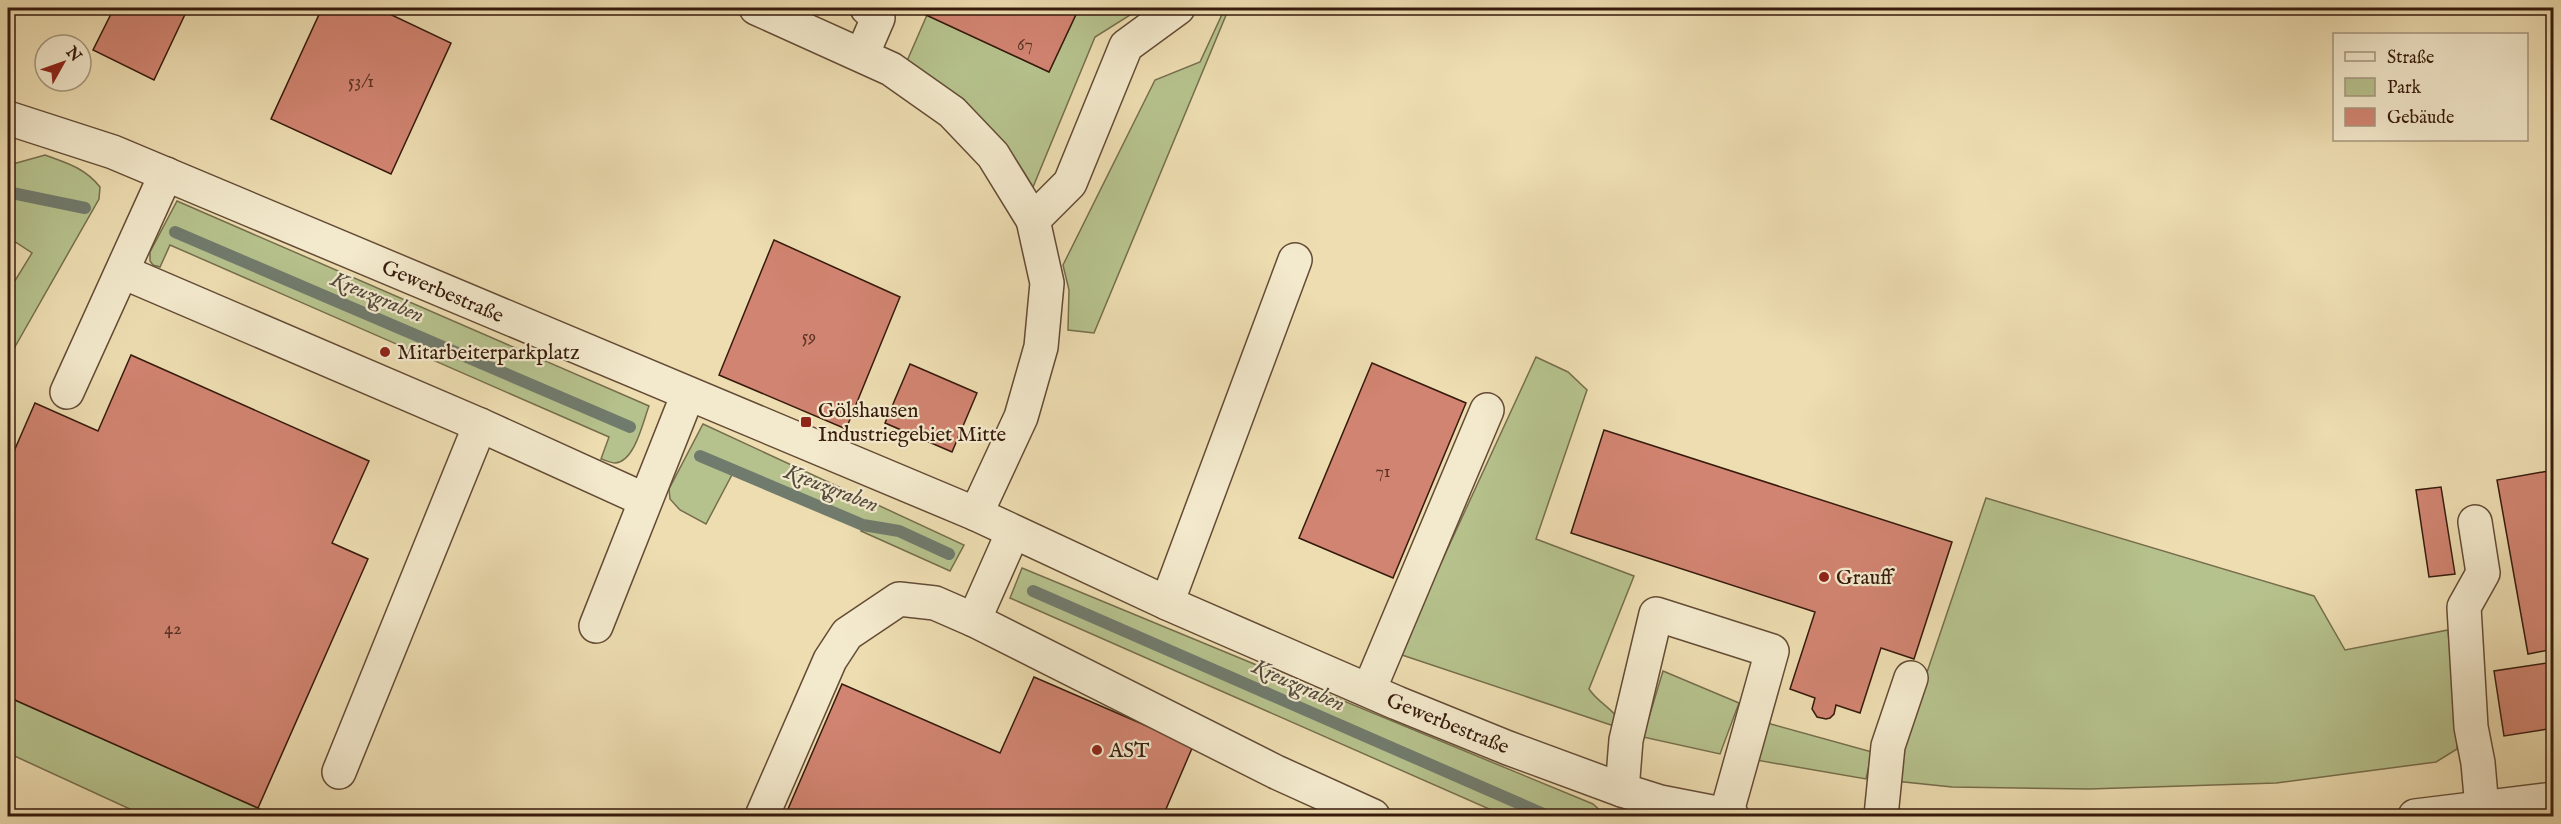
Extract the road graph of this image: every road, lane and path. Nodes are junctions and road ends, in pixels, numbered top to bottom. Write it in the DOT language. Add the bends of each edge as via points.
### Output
graph roads {
  1 [pos="756,8"];
  2 [pos="867,8"];
  3 [pos="1178,8"];
  4 [pos="862,55"];
  5 [pos="11,125"];
  6 [pos="166,174"];
  7 [pos="1033,220"];
  8 [pos="1295,260"];
  9 [pos="123,272"];
  10 [pos="67,392"];
  11 [pos="688,394"];
  12 [pos="1487,410"];
  13 [pos="480,425"];
  14 [pos="645,500"];
  15 [pos="976,514"];
  16 [pos="2475,522"];
  17 [pos="1013,532"];
  18 [pos="1167,603"];
  19 [pos="974,620"];
  20 [pos="596,626"];
  21 [pos="1911,678"];
  22 [pos="1369,690"];
  23 [pos="339,772"];
  24 [pos="1622,790"];
  25 [pos="2553,799"];
  26 [pos="2482,808"];
  27 [pos="1656,809"];
  28 [pos="762,816"];
  29 [pos="1373,816"];
  30 [pos="1729,816"];
  31 [pos="1881,816"];
  32 [pos="2415,816"];
  1 -- 4 [label="street"];
  2 -- 4 [label="street" via="878,18"];
  3 -- 7 [label="street" via="1126,46 1070,183"];
  4 -- 7 [label="street" via="891,69 952,112 993,155"];
  5 -- 6 [label="street, Gewerbestraße" via="113,152"];
  6 -- 9 [label="street"];
  6 -- 11 [label="street, Gewerbestraße"];
  7 -- 15 [label="street" via="1047,283 1041,347 1021,417"];
  8 -- 18 [label="street"];
  9 -- 10 [label="street"];
  9 -- 13 [label="street"];
  11 -- 14 [label="street"];
  11 -- 15 [label="street, Gewerbestraße"];
  12 -- 22 [label="street"];
  13 -- 14 [label="street"];
  13 -- 23 [label="street"];
  14 -- 20 [label="street"];
  15 -- 17 [label="street, Gewerbestraße"];
  16 -- 26 [label="street" via="2483,573 2464,607 2471,727"];
  17 -- 18 [label="street, Gewerbestraße"];
  17 -- 19 [label="street"];
  18 -- 22 [label="street, Gewerbestraße"];
  19 -- 28 [label="street" via="935,603 899,599 847,634 830,660"];
  19 -- 29 [label="street" via="1276,772"];
  21 -- 31 [label="street" via="1888,746"];
  22 -- 24 [label="street, Gewerbestraße"];
  24 -- 27 [label="street, Gewerbestraße"];
  24 -- 30 [label="street" via="1626,740 1656,614 1772,651"];
  25 -- 26 [label="street"];
  26 -- 32 [label="street"];
  27 -- 30 [label="street, Gewerbestraße"];
}
